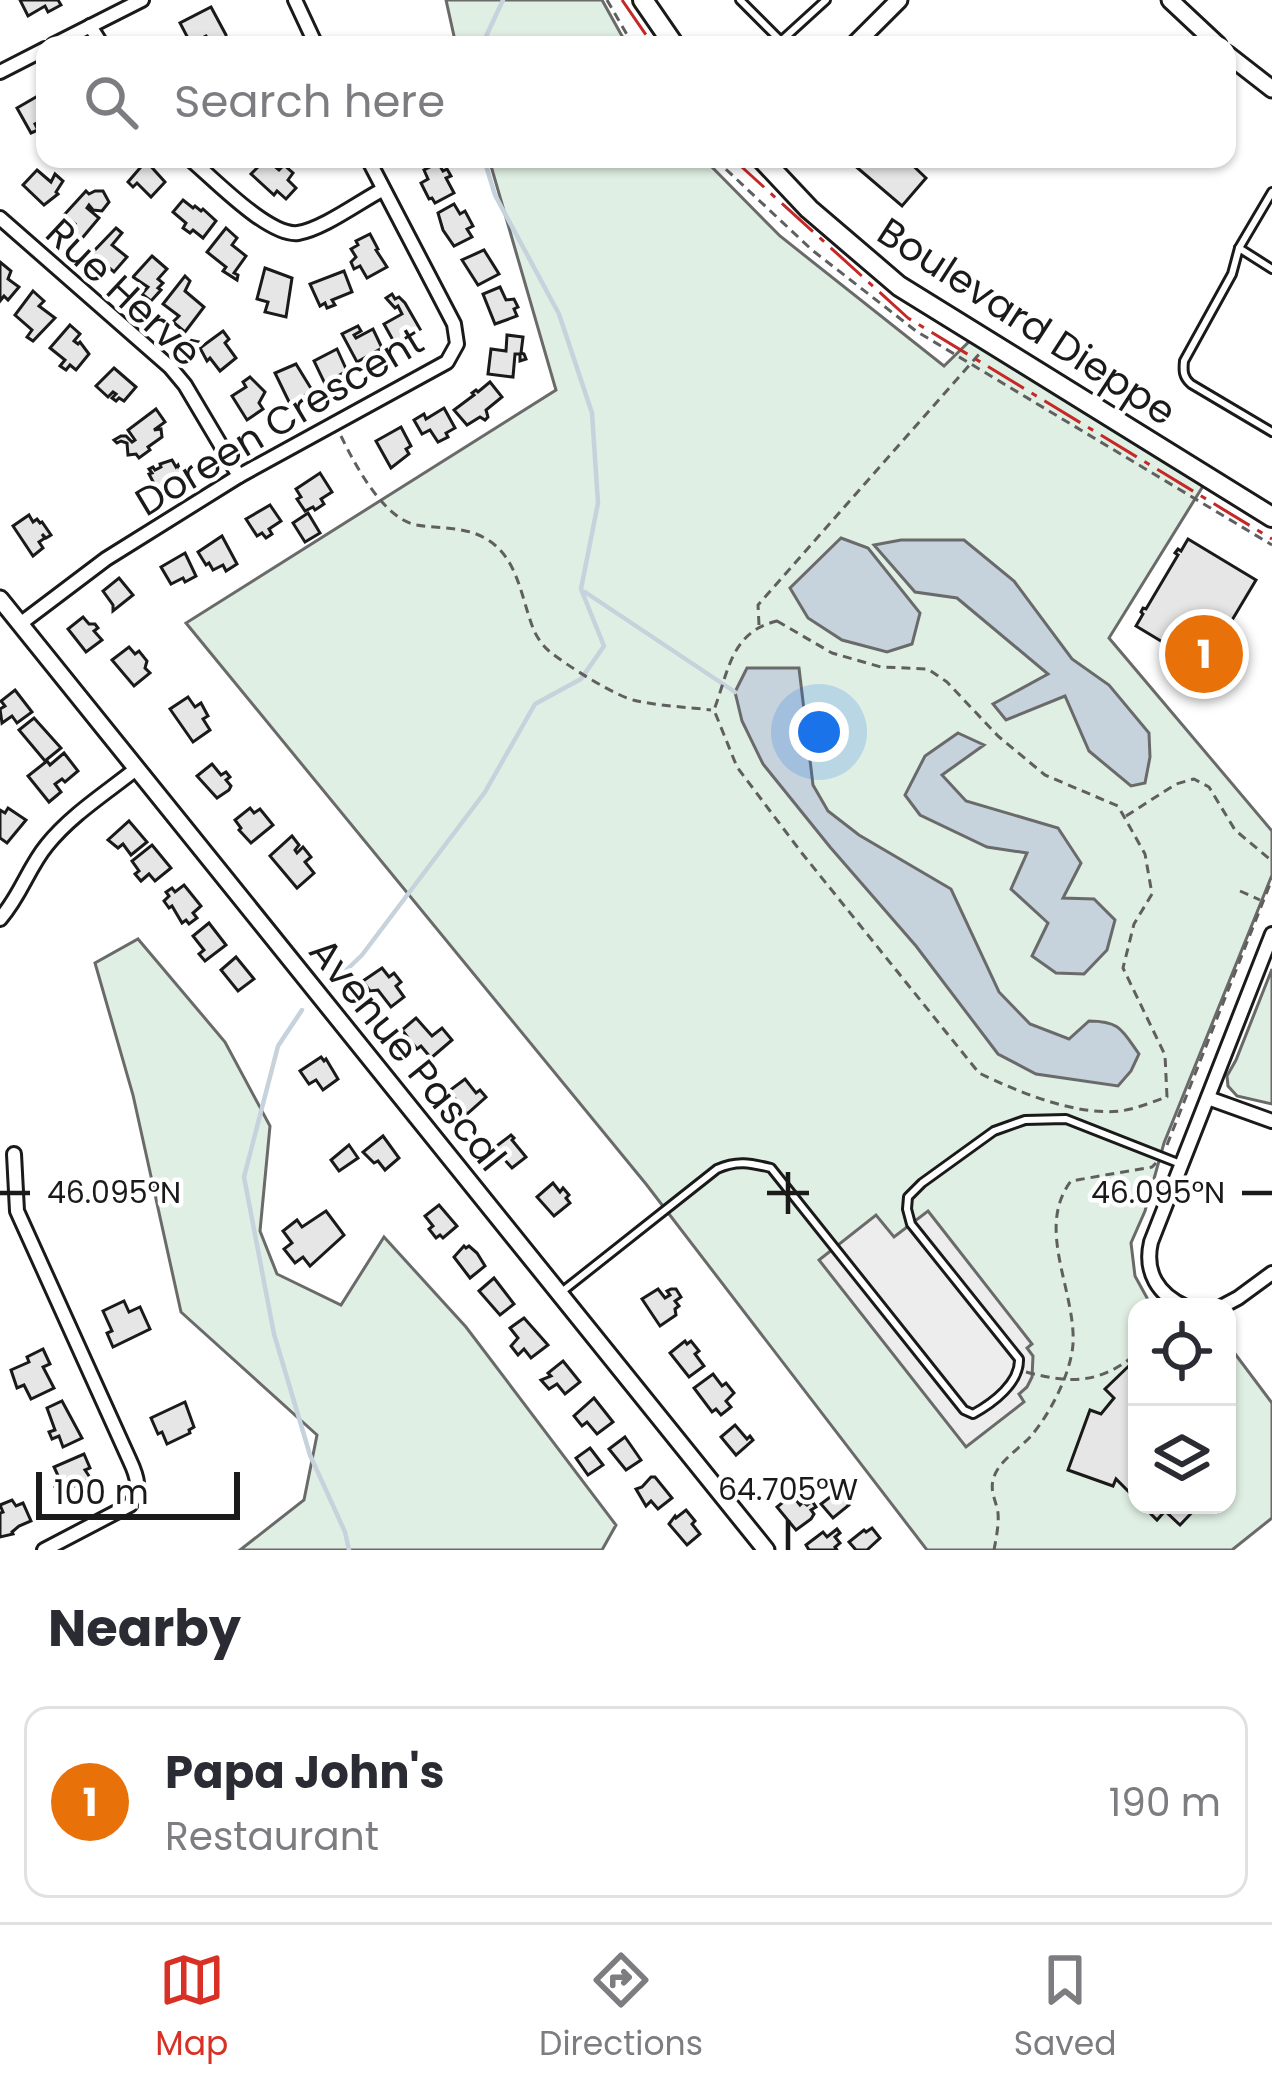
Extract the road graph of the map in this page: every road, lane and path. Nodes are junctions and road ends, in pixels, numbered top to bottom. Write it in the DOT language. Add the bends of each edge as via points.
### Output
graph roads {
  1 [pos="142,0"];
  2 [pos="296,0"];
  3 [pos="607,0"];
  4 [pos="644,0"];
  5 [pos="740,0"];
  6 [pos="826,0"];
  7 [pos="899,0"];
  8 [pos="1170,0"];
  9 [pos="90,26"];
  10 [pos="70,36"];
  11 [pos="96,36"];
  12 [pos="312,36"];
  13 [pos="628,36"];
  14 [pos="668,36"];
  15 [pos="776,36"];
  16 [pos="786,36"];
  17 [pos="863,36"];
  18 [pos="1208,36"];
  19 [pos="36,54"];
  20 [pos="1236,60"];
  21 [pos="0,72"];
  22 [pos="1269,81"];
  23 [pos="201,168"];
  24 [pos="372,168"];
  25 [pos="725,168"];
  26 [pos="770,168"];
  27 [pos="382,190"];
  28 [pos="1272,192"];
  29 [pos="0,218"];
  30 [pos="1239,248"];
  31 [pos="1272,268"];
  32 [pos="989,343"];
  33 [pos="970,365"];
  34 [pos="336,423"];
  35 [pos="1272,432"];
  36 [pos="239,476"];
  37 [pos="1272,517"];
  38 [pos="1272,545"];
  39 [pos="0,599"];
  40 [pos="20,624"];
  41 [pos="759,625"];
  42 [pos="714,710"];
  43 [pos="136,769"];
  44 [pos="1124,817"];
  45 [pos="1272,862"];
  46 [pos="1272,879"];
  47 [pos="1240,890"];
  48 [pos="1263,901"];
  49 [pos="0,919"];
  50 [pos="1272,934"];
  51 [pos="1208,1098"];
  52 [pos="1272,1121"];
  53 [pos="14,1154"];
  54 [pos="1163,1157"];
  55 [pos="1182,1165"];
  56 [pos="1272,1273"];
  57 [pos="559,1294"];
  58 [pos="1169,1298"];
  59 [pos="1236,1299"];
  60 [pos="1128,1360"];
  61 [pos="1019,1370"];
  62 [pos="1063,1380"];
  63 [pos="44,1550"];
  64 [pos="766,1550"];
  65 [pos="994,1550"];
  1 -- 9 [label="street"];
  2 -- 12 [label="street"];
  3 -- 13 [label="path"];
  4 -- 14 [label="main road"];
  5 -- 15 [label="lane"];
  6 -- 16 [label="lane"];
  7 -- 17 [label="street"];
  8 -- 18 [label="street"];
  9 -- 10 [label="street"];
  9 -- 11 [label="street"];
  19 -- 21 [label="street"];
  20 -- 22 [label="street"];
  23 -- 27 [label="street" via="272,228 294,234"];
  24 -- 27 [label="street, Doreen Crescent"];
  25 -- 33 [label="path" via="812,250"];
  26 -- 32 [label="main road, Boulevard Dieppe" via="899,286"];
  27 -- 34 [label="street, Doreen Crescent" via="454,324 457,344 447,362"];
  28 -- 30 [label="lane"];
  29 -- 36 [label="street, Rue Hervé" via="170,367"];
  30 -- 31 [label="lane"];
  30 -- 35 [label="lane" via="1183,371 1191,384"];
  32 -- 33 [label="path"];
  32 -- 37 [label="main road, Boulevard Dieppe"];
  33 -- 38 [label="path"];
  33 -- 41 [label="path" via="758,605"];
  34 -- 36 [label="street, Doreen Crescent"];
  34 -- 42 [label="path" via="399,519 486,538 506,554 547,650 634,701"];
  36 -- 40 [label="street, Doreen Crescent"];
  39 -- 40 [label="street, Avenue Pascal"];
  40 -- 43 [label="street, Avenue Pascal"];
  41 -- 42 [label="path" via="739,641"];
  41 -- 44 [label="path" via="777,621 880,667 928,669 1045,775 1118,806"];
  42 -- 44 [label="path" via="737,766 980,1073 1091,1111 1167,1097 1165,1055 1123,968 1152,894 1145,854"];
  43 -- 49 [label="street" via="45,847"];
  43 -- 57 [label="street, Avenue Pascal"];
  44 -- 45 [label="path" via="1194,779"];
  46 -- 48 [label="path"];
  47 -- 48 [label="path"];
  48 -- 54 [label="path"];
  50 -- 51 [label="street"];
  51 -- 52 [label="street"];
  51 -- 55 [label="street"];
  53 -- 63 [label="street" via="17,1211 138,1484 130,1505"];
  54 -- 55 [label="lane"];
  54 -- 61 [label="lane" via="1066,1119 1025,1120 994,1131 908,1197 911,1224 1014,1349"];
  54 -- 62 [label="path" via="1152,1167 1071,1181 1061,1194 1055,1229 1073,1348"];
  55 -- 58 [label="street" via="1149,1261"];
  56 -- 59 [label="street"];
  57 -- 61 [label="lane" via="717,1169 748,1162 771,1168 967,1412 982,1409"];
  57 -- 64 [label="street, Avenue Pascal"];
  60 -- 62 [label="path" via="1106,1376"];
  61 -- 62 [label="path"];
  62 -- 65 [label="path" via="1033,1434 995,1471"];
}
